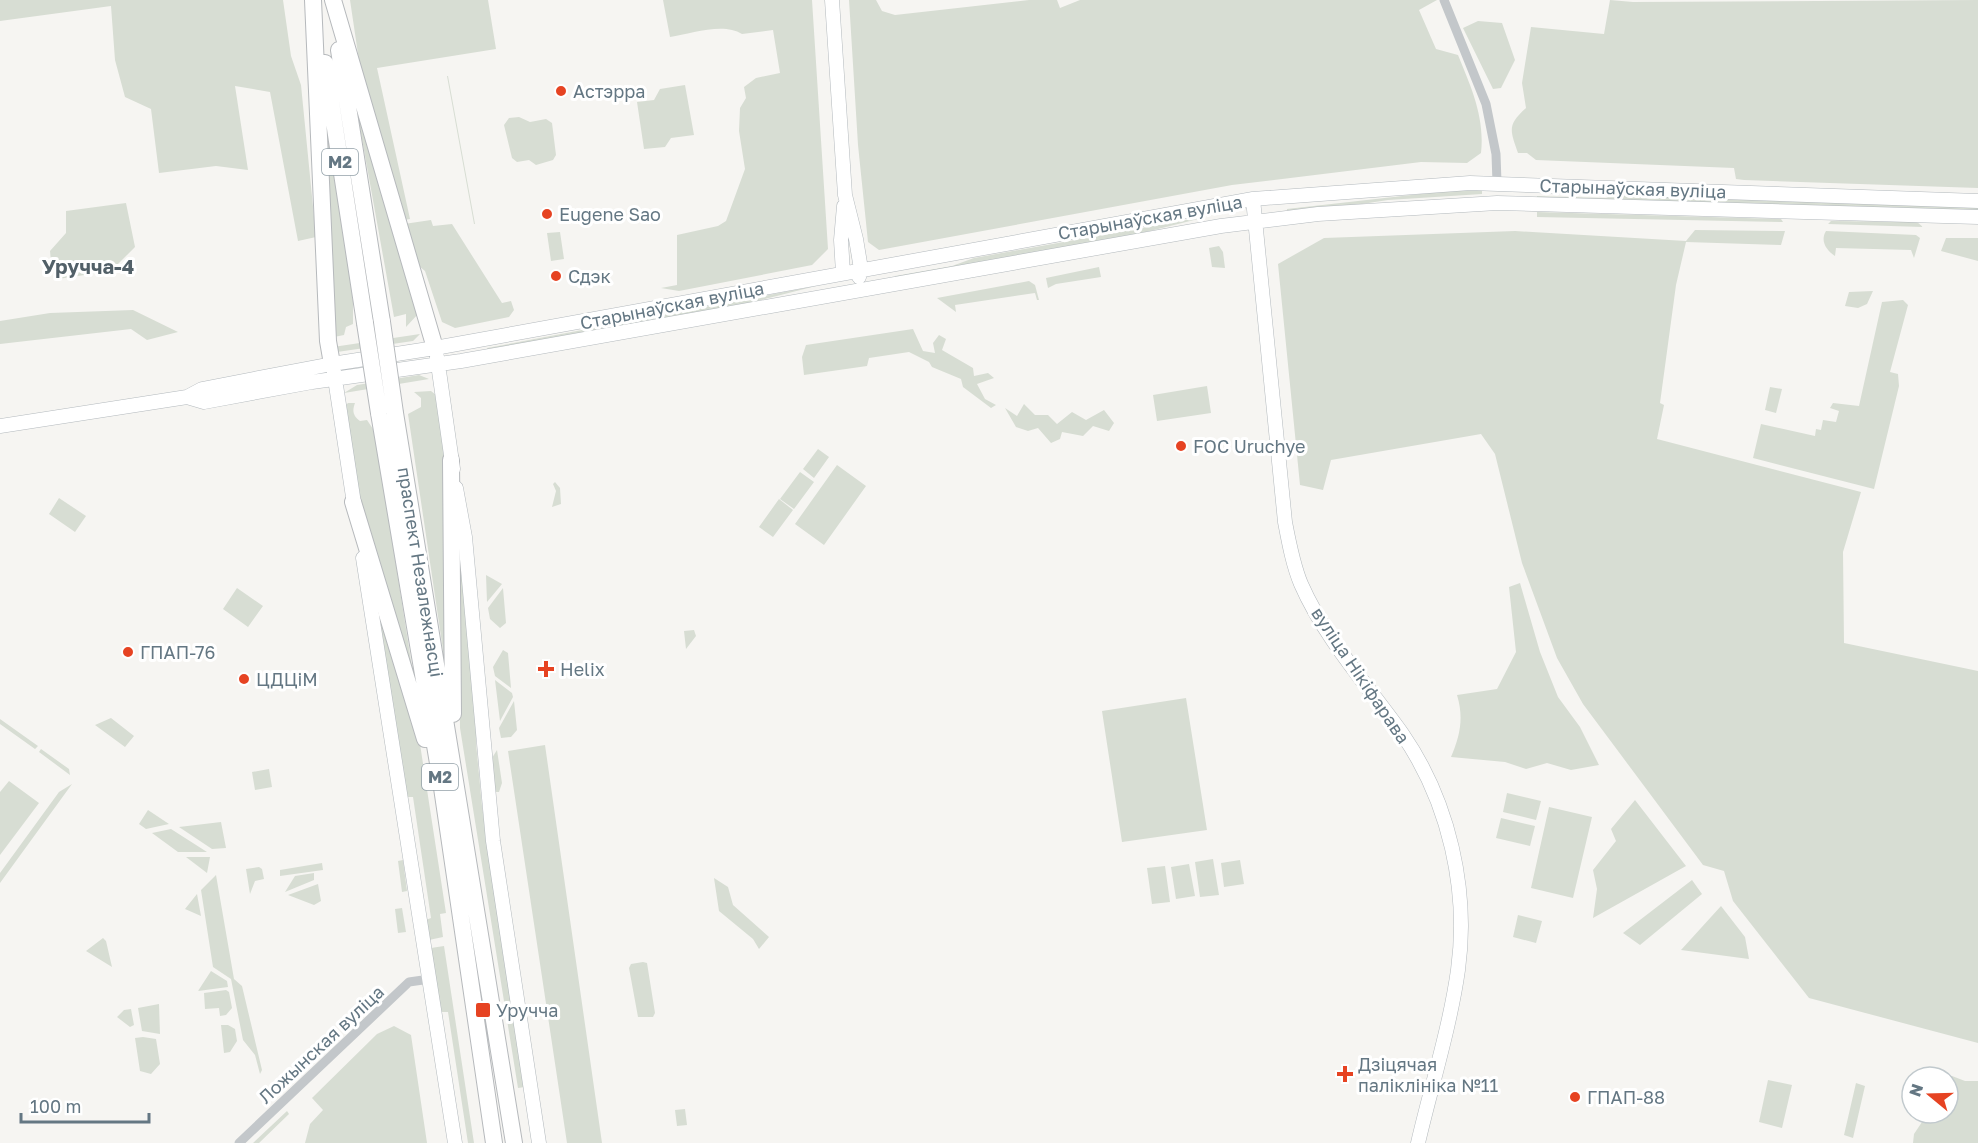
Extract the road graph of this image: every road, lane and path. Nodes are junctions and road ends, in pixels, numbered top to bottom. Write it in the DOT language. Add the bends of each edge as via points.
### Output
graph roads {
  1 [pos="314,0"];
  2 [pos="332,0"];
  3 [pos="832,0"];
  4 [pos="1444,0"];
  5 [pos="1497,183"];
  6 [pos="845,195"];
  7 [pos="1252,199"];
  8 [pos="1978,201"];
  9 [pos="1497,203"];
  10 [pos="1978,217"];
  11 [pos="1255,222"];
  12 [pos="861,269"];
  13 [pos="843,273"];
  14 [pos="856,291"];
  15 [pos="374,323"];
  16 [pos="437,356"];
  17 [pos="333,371"];
  18 [pos="0,426"];
  19 [pos="451,459"];
  20 [pos="353,502"];
  21 [pos="448,781"];
  22 [pos="430,979"];
  23 [pos="239,1143"];
  24 [pos="455,1143"];
  25 [pos="494,1143"];
  26 [pos="514,1143"];
  27 [pos="540,1143"];
  28 [pos="1418,1143"];
  1 -- 15 [label="highway, праспект Незалежнасці / М2"];
  1 -- 17 [label="highway"];
  2 -- 15 [label="highway, праспект Незалежнасці / М2"];
  2 -- 16 [label="highway"];
  3 -- 6 [label="main road"];
  4 -- 5 [label="street" via="1486,104 1496,154"];
  5 -- 7 [label="main road, Старынаўская вуліца"];
  5 -- 8 [label="main road, Старынаўская вуліца"];
  5 -- 9 [label="main road"];
  6 -- 12 [label="main road"];
  6 -- 13 [label="main road"];
  7 -- 11 [label="main road, вуліца Нікіфарава"];
  7 -- 12 [label="main road, Старынаўская вуліца"];
  9 -- 10 [label="main road, Старынаўская вуліца"];
  9 -- 11 [label="main road, Старынаўская вуліца" via="1318,214"];
  11 -- 14 [label="main road, Старынаўская вуліца"];
  11 -- 28 [label="main road, вуліца Нікіфарава" via="1281,491 1292,556 1317,612 1417,758 1437,799 1458,882 1458,969"];
  12 -- 13 [label="main road, Старынаўская вуліца"];
  12 -- 14 [label="main road"];
  13 -- 14 [label="main road"];
  13 -- 16 [label="main road, Старынаўская вуліца"];
  14 -- 16 [label="main road, Старынаўская вуліца"];
  15 -- 21 [label="highway, праспект Незалежнасці / М2, bridge"];
  16 -- 17 [label="main road, Старынаўская вуліца"];
  16 -- 19 [label="main road"];
  17 -- 18 [label="main road, Старынаўская вуліца" via="202,389 187,397"];
  17 -- 20 [label="main road"];
  19 -- 21 [label="highway"];
  19 -- 27 [label="main road" via="465,537 493,841"];
  20 -- 21 [label="highway" via="411,693"];
  20 -- 22 [label="main road"];
  21 -- 25 [label="highway, праспект Незалежнасці / М2"];
  21 -- 26 [label="highway, праспект Незалежнасці / М2"];
  22 -- 23 [label="street, Ложынская вуліца" via="409,982"];
  22 -- 24 [label="main road"];
}
